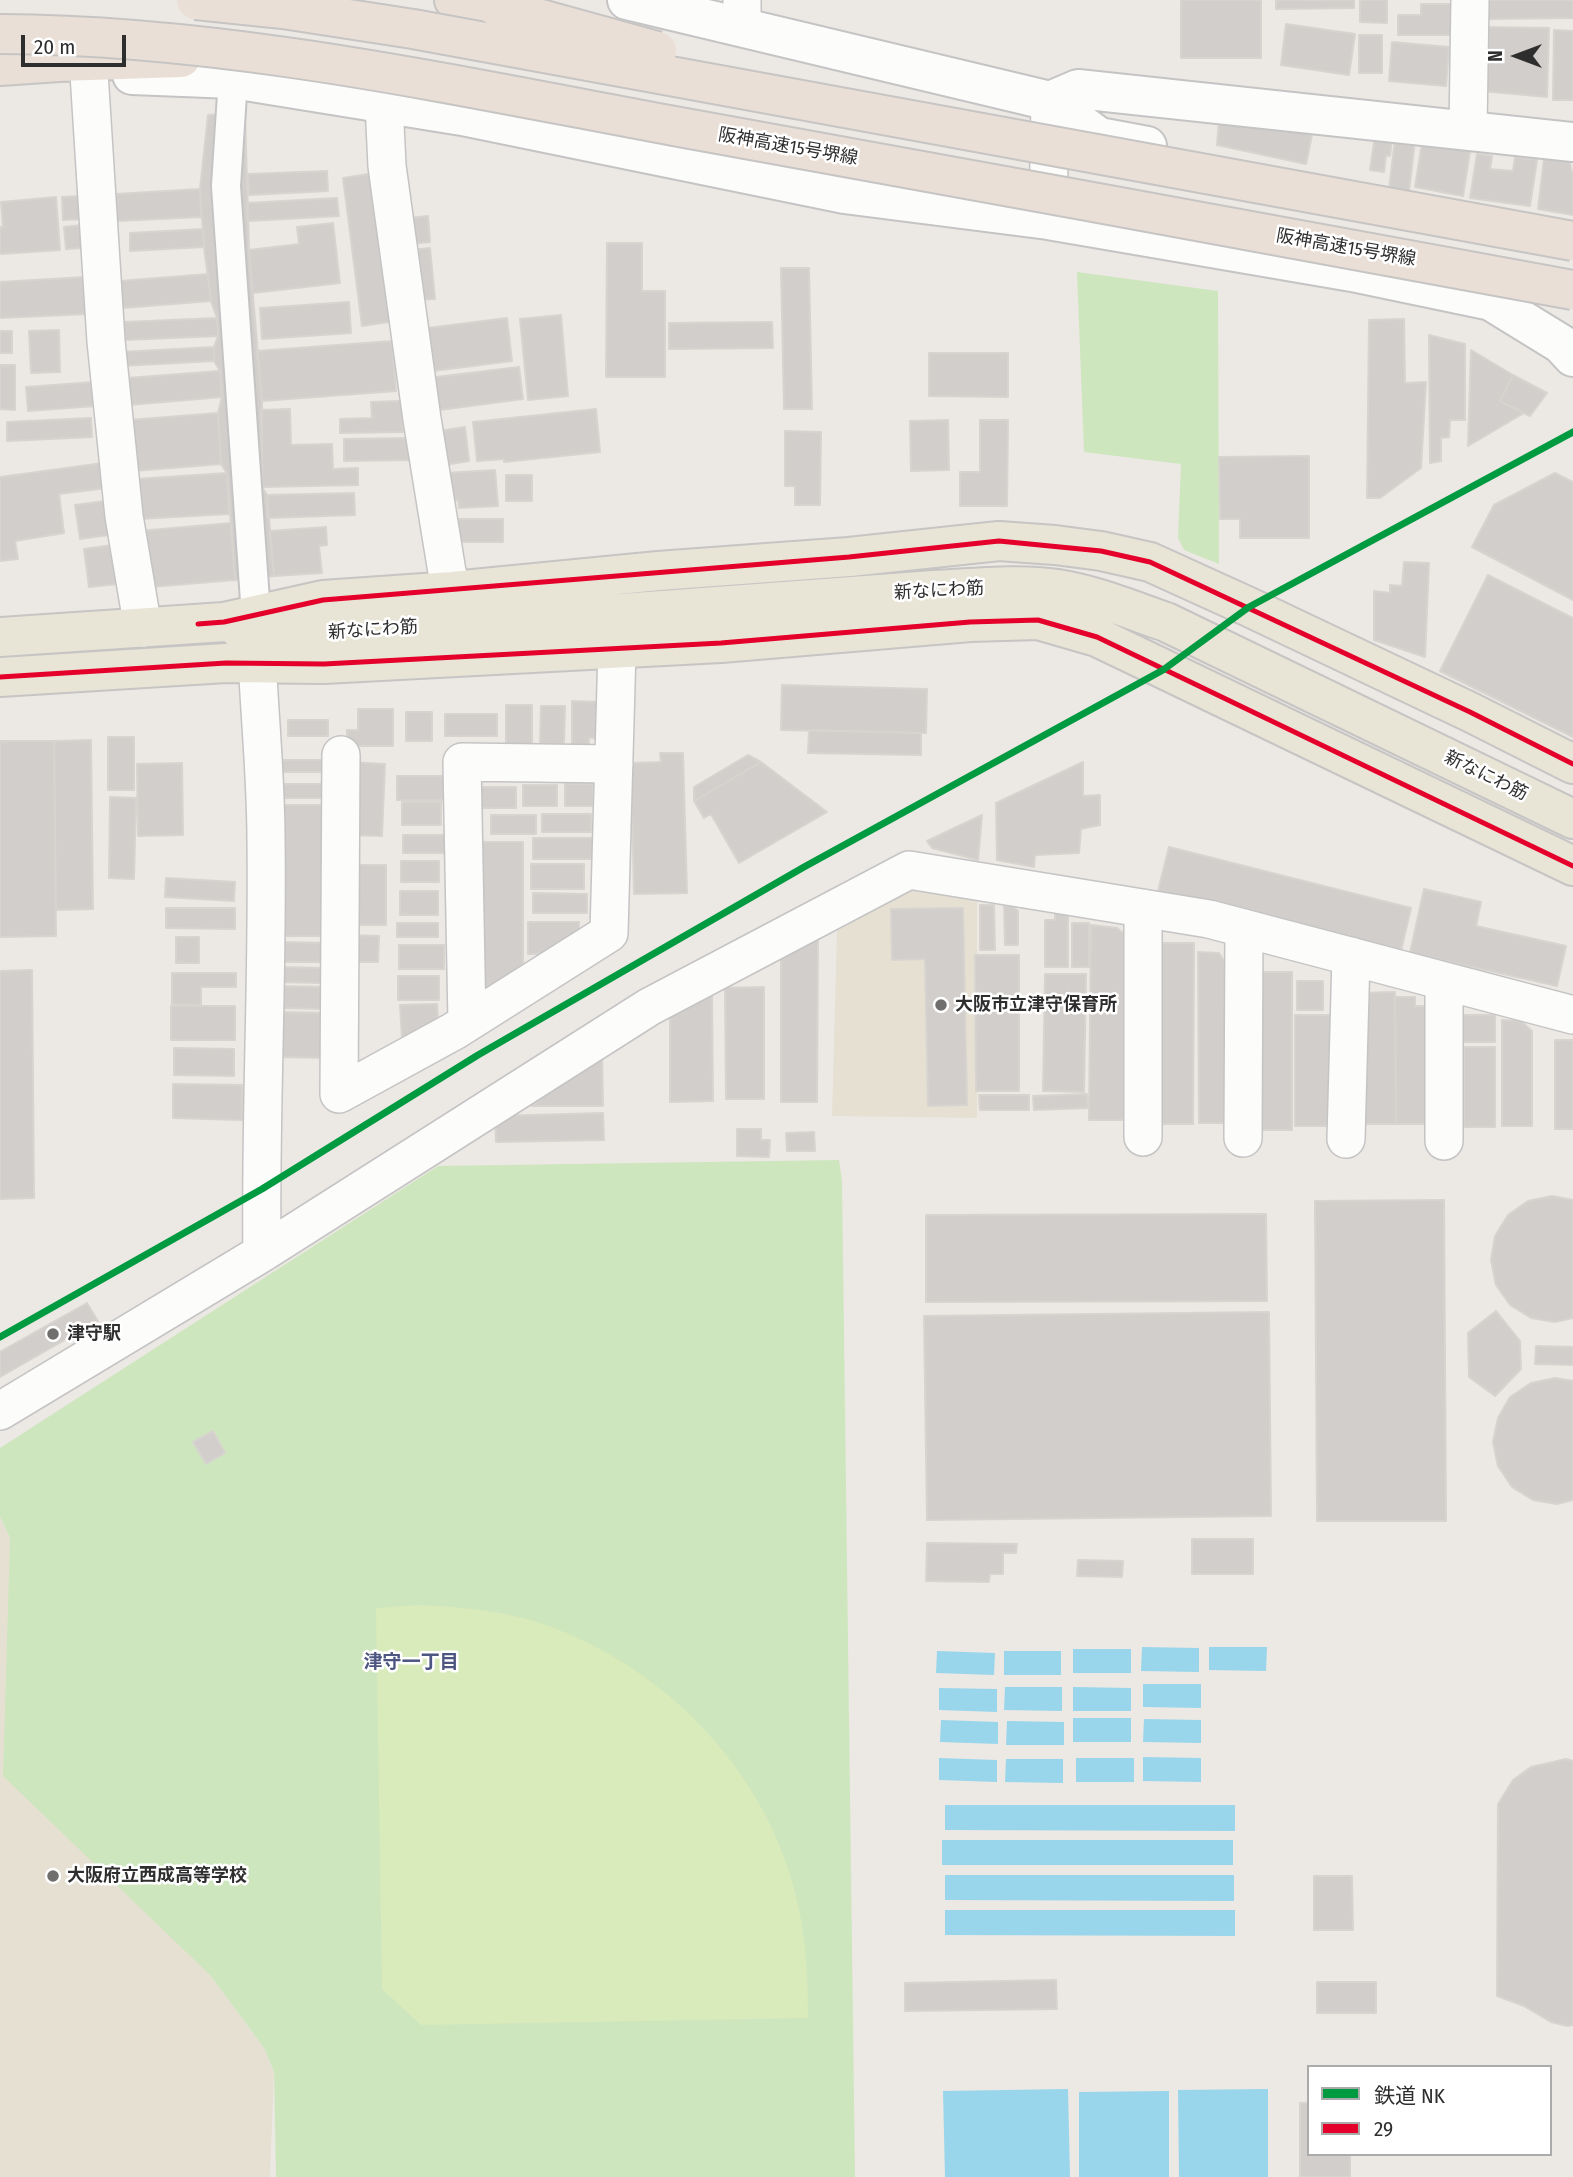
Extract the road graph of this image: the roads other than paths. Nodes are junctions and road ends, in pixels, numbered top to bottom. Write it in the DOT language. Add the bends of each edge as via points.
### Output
graph roads {
  1 [pos="196,0"];
  2 [pos="454,0"];
  3 [pos="627,0"];
  4 [pos="1470,0"];
  5 [pos="742,13"];
  6 [pos="0,34"];
  7 [pos="288,59"];
  8 [pos="0,66"];
  9 [pos="89,73"];
  10 [pos="0,76"];
  11 [pos="233,79"];
  12 [pos="1050,101"];
  13 [pos="384,103"];
  14 [pos="1468,130"];
  15 [pos="1573,142"];
  16 [pos="1263,185"];
  17 [pos="1048,220"];
  18 [pos="1573,230"];
  19 [pos="1573,241"];
  20 [pos="1573,290"];
  21 [pos="1573,356"];
  22 [pos="453,591"];
  23 [pos="143,628"];
  24 [pos="0,637"];
  25 [pos="244,641"];
  26 [pos="617,649"];
  27 [pos="0,677"];
  28 [pos="341,755"];
  29 [pos="614,764"];
  30 [pos="1573,764"];
  31 [pos="1573,819"];
  32 [pos="1573,866"];
  33 [pos="1143,908"];
  34 [pos="1244,928"];
  35 [pos="1351,956"];
  36 [pos="1444,981"];
  37 [pos="1573,1015"];
  38 [pos="467,1022"];
  39 [pos="1143,1138"];
  40 [pos="1243,1138"];
  41 [pos="1346,1139"];
  42 [pos="1444,1141"];
  43 [pos="262,1253"];
  44 [pos="0,1411"];
  1 -- 16 [label="highway, bridge" via="413,29"];
  2 -- 16 [label="highway, bridge" via="497,7 723,69 1121,149"];
  3 -- 5 [label="street"];
  4 -- 14 [label="street"];
  5 -- 12 [label="street"];
  6 -- 7 [label="highway, 阪神高速15号堺線, bridge" via="172,44"];
  7 -- 8 [label="highway, bridge" via="165,58"];
  7 -- 20 [label="highway, 阪神高速15号堺線, bridge" via="409,77"];
  9 -- 10 [label="street"];
  9 -- 11 [label="street"];
  9 -- 23 [label="street" via="106,341 124,516"];
  11 -- 13 [label="street"];
  11 -- 25 [label="street" via="226,186"];
  12 -- 14 [label="street" via="1078,89"];
  12 -- 17 [label="street"];
  12 -- 18 [label="street" via="1099,137"];
  13 -- 17 [label="street" via="844,194"];
  13 -- 22 [label="street" via="387,166 422,419"];
  14 -- 15 [label="street"];
  16 -- 19 [label="highway, bridge"];
  17 -- 21 [label="street" via="1352,272 1491,301"];
  22 -- 25 [label="main road" via="323,600"];
  22 -- 30 [label="main road" via="999,541 1101,551 1150,562"];
  23 -- 24 [label="main road, 新なにわ筋"];
  23 -- 25 [label="main road, 新なにわ筋"];
  25 -- 26 [label="main road" via="336,664"];
  25 -- 27 [label="main road, 新なにわ筋"];
  25 -- 31 [label="main road, 新なにわ筋" via="1010,586 1058,589 1166,622"];
  25 -- 43 [label="street" via="263,728"];
  26 -- 29 [label="street"];
  26 -- 32 [label="main road" via="1038,620 1097,637"];
  28 -- 38 [label="street" via="338,1094"];
  29 -- 38 [label="street" via="609,933"];
  29 -- 38 [label="street" via="462,762"];
  33 -- 34 [label="street"];
  33 -- 39 [label="street"];
  33 -- 43 [label="street" via="909,870 649,1007"];
  34 -- 35 [label="street"];
  34 -- 40 [label="street"];
  35 -- 36 [label="street"];
  35 -- 41 [label="street"];
  36 -- 37 [label="street"];
  36 -- 42 [label="street"];
  43 -- 44 [label="street"];
}
